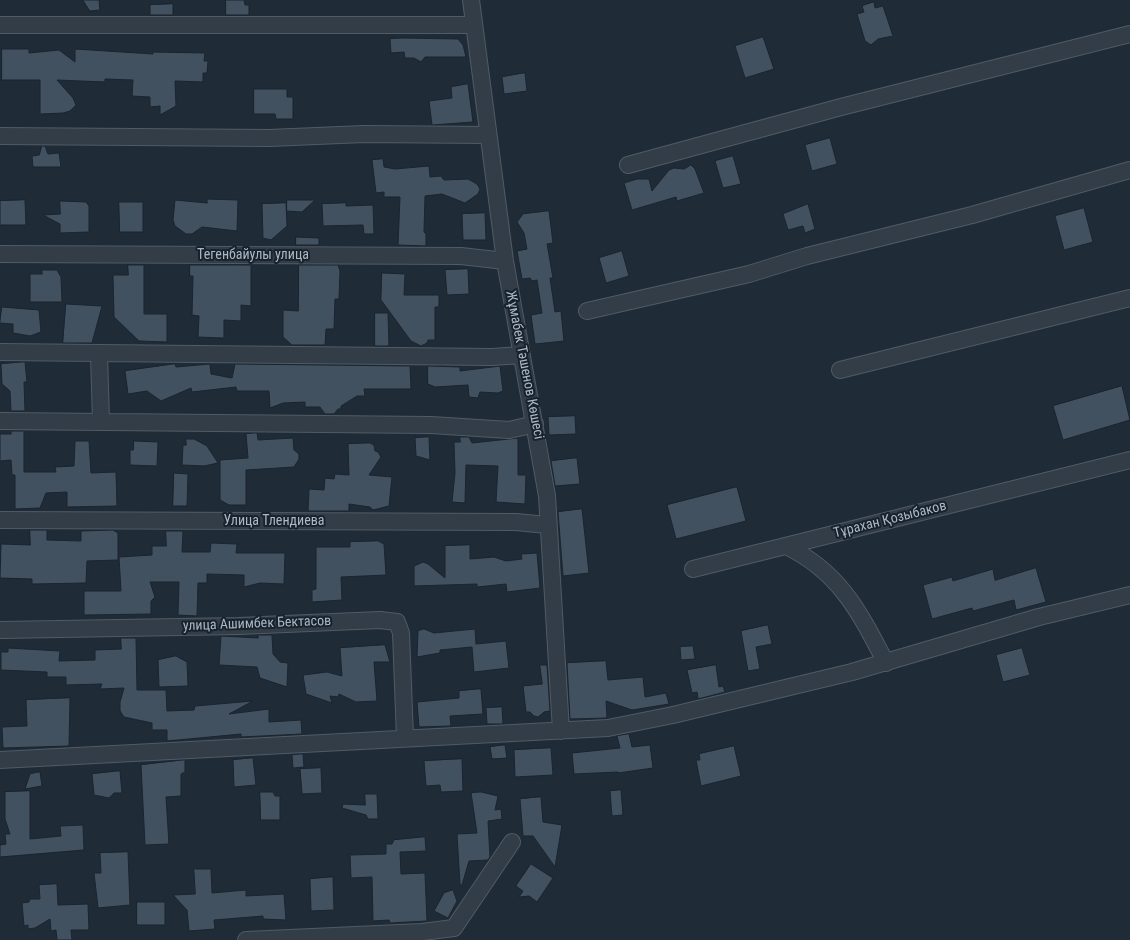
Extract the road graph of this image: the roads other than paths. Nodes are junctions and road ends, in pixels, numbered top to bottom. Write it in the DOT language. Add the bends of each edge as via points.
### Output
graph roads {
  1 [pos="471,0"];
  2 [pos="0,24"];
  3 [pos="474,25"];
  4 [pos="1130,34"];
  5 [pos="487,135"];
  6 [pos="0,136"];
  7 [pos="628,165"];
  8 [pos="1130,170"];
  9 [pos="0,254"];
  10 [pos="505,261"];
  11 [pos="1130,298"];
  12 [pos="587,311"];
  13 [pos="0,352"];
  14 [pos="99,354"];
  15 [pos="521,355"];
  16 [pos="840,370"];
  17 [pos="0,420"];
  18 [pos="101,422"];
  19 [pos="535,424"];
  20 [pos="1130,460"];
  21 [pos="0,520"];
  22 [pos="547,525"];
  23 [pos="786,546"];
  24 [pos="693,569"];
  25 [pos="1130,595"];
  26 [pos="0,630"];
  27 [pos="886,663"];
  28 [pos="561,731"];
  29 [pos="405,738"];
  30 [pos="0,760"];
  31 [pos="512,842"];
  32 [pos="246,940"];
  1 -- 3 [label="street, Жұмабек Тәшенов Көшесі"];
  2 -- 3 [label="street"];
  3 -- 5 [label="street, Жұмабек Тәшенов Көшесі"];
  4 -- 7 [label="street"];
  5 -- 6 [label="street" via="364,134 270,138"];
  5 -- 10 [label="street, Жұмабек Тәшенов Көшесі"];
  8 -- 12 [label="street" via="972,216 807,256 749,274"];
  9 -- 10 [label="street, Тегенбайулы улица" via="461,256"];
  10 -- 15 [label="street, Жұмабек Тәшенов Көшесі"];
  11 -- 16 [label="street"];
  13 -- 14 [label="street"];
  14 -- 15 [label="street" via="492,358"];
  14 -- 18 [label="street"];
  15 -- 19 [label="street, Жұмабек Тәшенов Көшесі"];
  17 -- 18 [label="street"];
  18 -- 19 [label="street" via="431,424 509,430"];
  19 -- 22 [label="street, Жұмабек Тәшенов Көшесі" via="547,496"];
  20 -- 23 [label="street, Тұрахан Қозыбаков"];
  21 -- 22 [label="street, Улица Тлендиева" via="516,522"];
  22 -- 28 [label="street, Жұмабек Тәшенов Көшесі"];
  23 -- 24 [label="street, Тұрахан Қозыбаков"];
  23 -- 27 [label="street" via="806,556 830,576 860,614"];
  25 -- 27 [label="street" via="1039,617"];
  26 -- 29 [label="street, улица Ашимбек Бектасов" via="397,622 401,634"];
  27 -- 28 [label="street" via="673,716 608,728"];
  28 -- 29 [label="street"];
  29 -- 30 [label="street"];
  31 -- 32 [label="street" via="454,928"];
}
